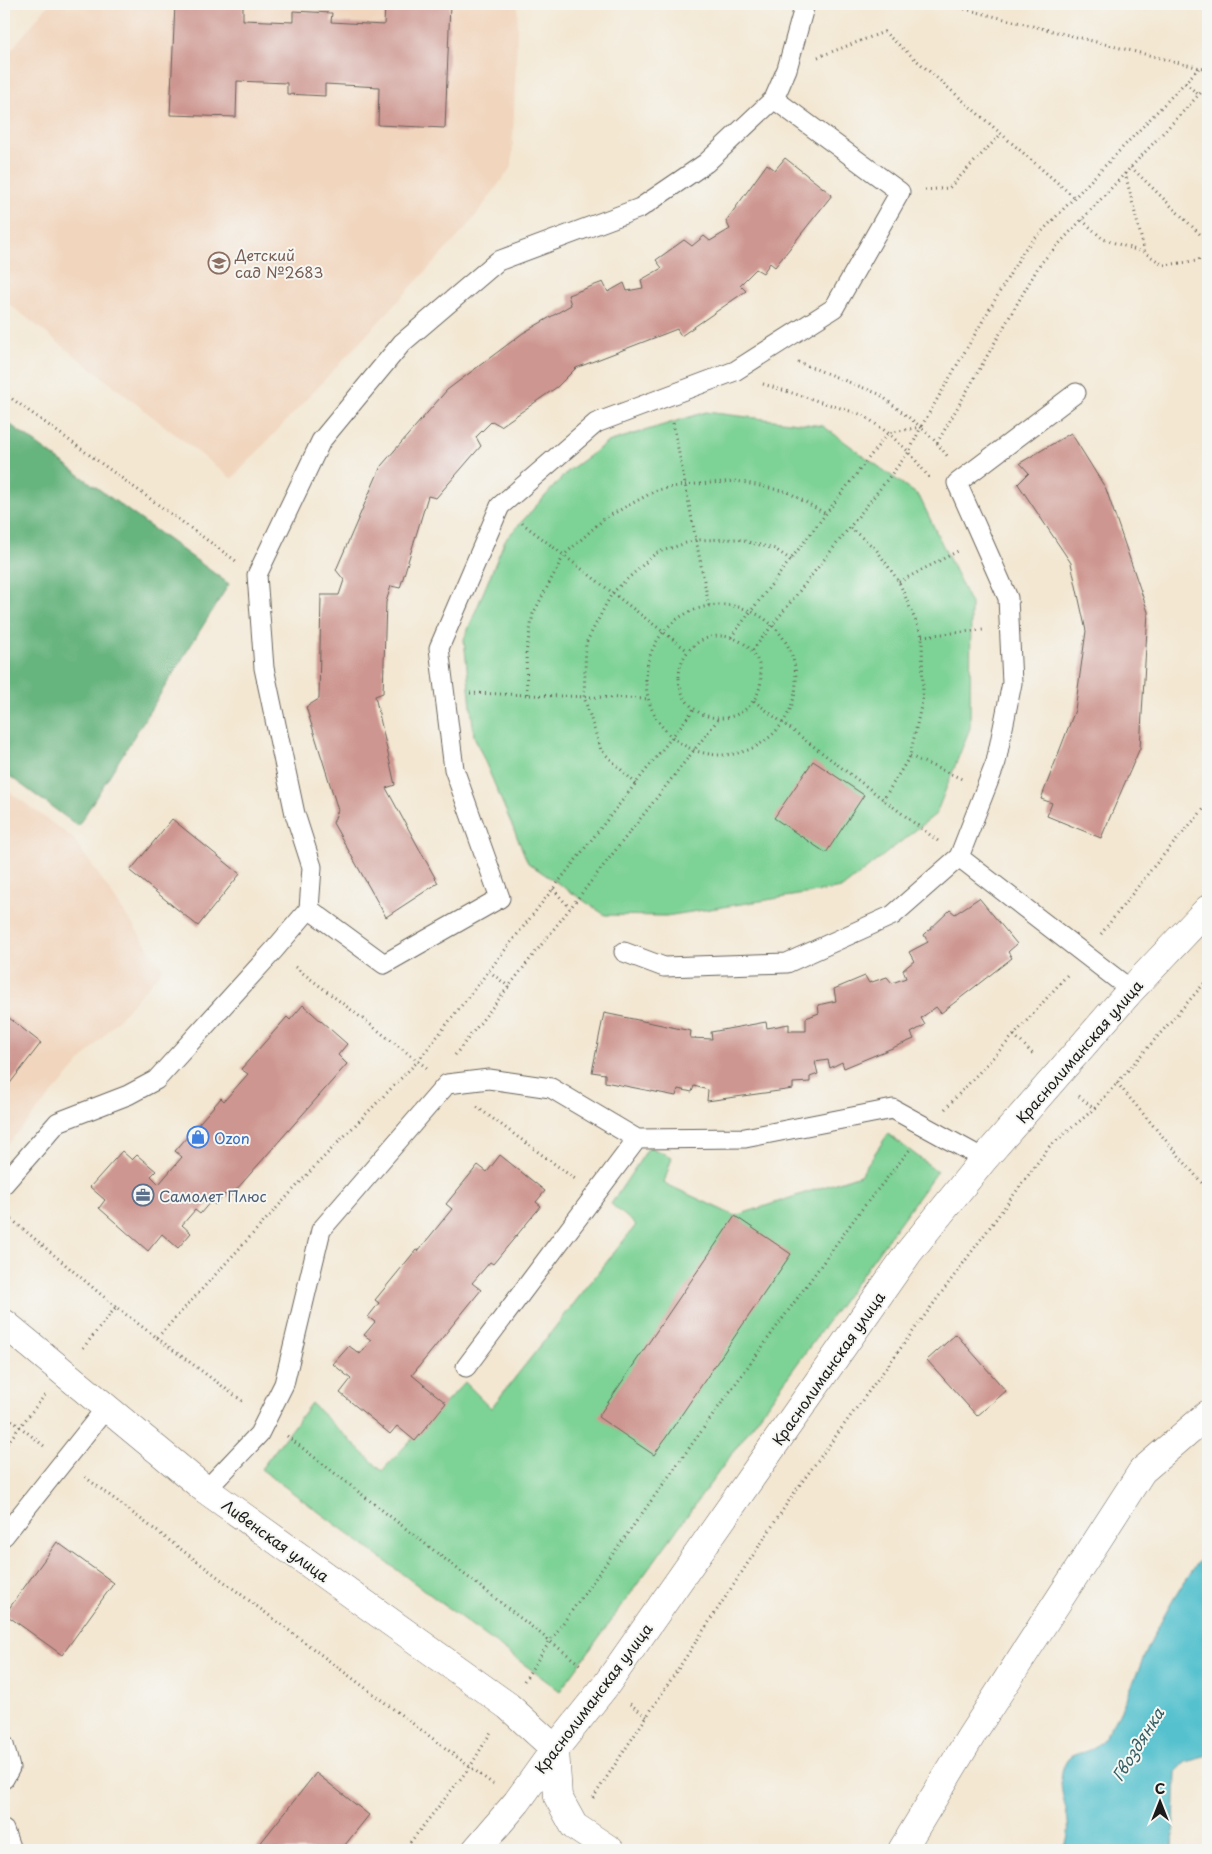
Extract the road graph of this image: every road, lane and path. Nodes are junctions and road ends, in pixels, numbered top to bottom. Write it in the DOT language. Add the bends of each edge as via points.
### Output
graph roads {
  1 [pos="805,4"];
  2 [pos="945,4"];
  3 [pos="1199,68"];
  4 [pos="787,69"];
  5 [pos="1208,70"];
  6 [pos="1184,83"];
  7 [pos="1208,85"];
  8 [pos="1199,95"];
  9 [pos="774,99"];
  10 [pos="1001,134"];
  11 [pos="1131,168"];
  12 [pos="1125,174"];
  13 [pos="900,192"];
  14 [pos="1074,198"];
  15 [pos="1082,220"];
  16 [pos="1208,242"];
  17 [pos="1145,253"];
  18 [pos="1208,254"];
  19 [pos="793,360"];
  20 [pos="764,378"];
  21 [pos="4,393"];
  22 [pos="1076,393"];
  23 [pos="668,396"];
  24 [pos="922,427"];
  25 [pos="888,433"];
  26 [pos="938,443"];
  27 [pos="909,452"];
  28 [pos="953,463"];
  29 [pos="684,485"];
  30 [pos="937,487"];
  31 [pos="500,506"];
  32 [pos="826,514"];
  33 [pos="850,528"];
  34 [pos="982,538"];
  35 [pos="695,540"];
  36 [pos="564,555"];
  37 [pos="791,560"];
  38 [pos="257,575"];
  39 [pos="899,582"];
  40 [pos="612,593"];
  41 [pos="709,606"];
  42 [pos="752,610"];
  43 [pos="774,625"];
  44 [pos="1010,628"];
  45 [pos="662,632"];
  46 [pos="922,636"];
  47 [pos="731,637"];
  48 [pos="688,651"];
  49 [pos="752,652"];
  50 [pos="444,693"];
  51 [pos="527,694"];
  52 [pos="584,697"];
  53 [pos="650,699"];
  54 [pos="754,701"];
  55 [pos="694,709"];
  56 [pos="720,717"];
  57 [pos="783,724"];
  58 [pos="672,738"];
  59 [pos="695,750"];
  60 [pos="910,756"];
  61 [pos="636,784"];
  62 [pos="985,790"];
  63 [pos="883,800"];
  64 [pos="1208,804"];
  65 [pos="959,857"];
  66 [pos="553,889"];
  67 [pos="570,908"];
  68 [pos="1208,908"];
  69 [pos="308,909"];
  70 [pos="624,952"];
  71 [pos="1085,955"];
  72 [pos="489,971"];
  73 [pos="1208,979"];
  74 [pos="509,987"];
  75 [pos="1131,990"];
  76 [pos="450,1062"];
  77 [pos="1117,1083"];
  78 [pos="927,1128"];
  79 [pos="637,1139"];
  80 [pos="984,1159"];
  81 [pos="4,1184"];
  82 [pos="1208,1190"];
  83 [pos="4,1213"];
  84 [pos="116,1307"];
  85 [pos="4,1323"];
  86 [pos="157,1338"];
  87 [pos="466,1367"];
  88 [pos="63,1372"];
  89 [pos="106,1408"];
  90 [pos="4,1414"];
  91 [pos="1208,1414"];
  92 [pos="266,1420"];
  93 [pos="20,1427"];
  94 [pos="4,1447"];
  95 [pos="64,1461"];
  96 [pos="206,1490"];
  97 [pos="4,1536"];
  98 [pos="550,1641"];
  99 [pos="606,1685"];
  100 [pos="508,1706"];
  101 [pos="4,1745"];
  102 [pos="555,1749"];
  103 [pos="470,1767"];
  104 [pos="4,1779"];
  105 [pos="517,1802"];
  106 [pos="574,1826"];
  107 [pos="4,1830"];
  108 [pos="11,1850"];
  109 [pos="404,1850"];
  110 [pos="476,1850"];
  111 [pos="610,1850"];
  112 [pos="902,1850"];
  1 -- 4 [label="lane"];
  2 -- 3 [label="path"];
  3 -- 5 [label="path"];
  3 -- 6 [label="path"];
  4 -- 9 [label="lane"];
  4 -- 10 [label="path" via="884,32"];
  6 -- 8 [label="path"];
  6 -- 14 [label="path"];
  7 -- 8 [label="path"];
  8 -- 11 [label="path"];
  9 -- 13 [label="lane"];
  9 -- 38 [label="lane" via="706,163 640,208 498,262 402,344 322,441"];
  10 -- 13 [label="path" via="949,188"];
  10 -- 14 [label="path"];
  11 -- 12 [label="path"];
  11 -- 16 [label="path"];
  12 -- 15 [label="path"];
  12 -- 17 [label="path"];
  13 -- 23 [label="lane" via="834,308 735,371"];
  14 -- 24 [label="path" via="1024,250"];
  15 -- 17 [label="path" via="1103,239"];
  15 -- 26 [label="path" via="1040,264"];
  17 -- 18 [label="path" via="1164,265 1197,261"];
  19 -- 24 [label="path" via="879,394"];
  20 -- 25 [label="path" via="757,382 863,415"];
  21 -- 38 [label="path"];
  22 -- 34 [label="lane" via="957,483"];
  23 -- 29 [label="path"];
  23 -- 31 [label="lane" via="596,423"];
  24 -- 25 [label="path"];
  24 -- 26 [label="path"];
  24 -- 27 [label="path"];
  25 -- 27 [label="path"];
  25 -- 32 [label="path"];
  26 -- 28 [label="path"];
  27 -- 30 [label="path"];
  27 -- 33 [label="path"];
  29 -- 32 [label="path" via="737,481 788,492"];
  29 -- 35 [label="path"];
  29 -- 36 [label="path" via="657,490 605,518"];
  31 -- 36 [label="path"];
  31 -- 50 [label="lane" via="438,648"];
  32 -- 37 [label="path"];
  33 -- 39 [label="path" via="876,549"];
  33 -- 43 [label="path"];
  34 -- 39 [label="path"];
  34 -- 44 [label="lane" via="1008,598"];
  35 -- 37 [label="path" via="737,539 775,549"];
  35 -- 40 [label="path" via="656,553"];
  35 -- 41 [label="path"];
  36 -- 40 [label="path"];
  36 -- 51 [label="path" via="533,614 526,653"];
  37 -- 42 [label="path"];
  38 -- 69 [label="lane" via="264,668 295,814 312,867"];
  39 -- 46 [label="path"];
  40 -- 45 [label="path"];
  40 -- 52 [label="path" via="586,643"];
  41 -- 42 [label="path" via="717,604"];
  41 -- 45 [label="path" via="688,611"];
  42 -- 43 [label="path"];
  42 -- 47 [label="path"];
  43 -- 49 [label="path"];
  43 -- 57 [label="path" via="789,647 797,675 793,704"];
  44 -- 46 [label="path"];
  44 -- 62 [label="lane" via="1012,683 996,762"];
  45 -- 48 [label="path"];
  45 -- 53 [label="path" via="650,655 646,684"];
  46 -- 60 [label="path" via="923,697"];
  47 -- 48 [label="path" via="708,638"];
  47 -- 49 [label="path" via="746,644"];
  48 -- 55 [label="path" via="679,681 684,697"];
  49 -- 54 [label="path" via="761,672 760,688"];
  50 -- 51 [label="path"];
  50 -- 69 [label="lane" via="454,769 500,898 384,964"];
  51 -- 52 [label="path"];
  52 -- 53 [label="path"];
  52 -- 61 [label="path" via="601,750"];
  53 -- 58 [label="path" via="653,712"];
  54 -- 56 [label="path" via="740,712"];
  54 -- 57 [label="path"];
  55 -- 56 [label="path"];
  55 -- 58 [label="path"];
  56 -- 59 [label="path"];
  57 -- 59 [label="path" via="754,748 726,755"];
  57 -- 63 [label="path"];
  58 -- 59 [label="path"];
  58 -- 61 [label="path"];
  59 -- 67 [label="path"];
  60 -- 62 [label="path"];
  60 -- 63 [label="path"];
  61 -- 66 [label="path"];
  62 -- 65 [label="lane"];
  63 -- 65 [label="path"];
  64 -- 71 [label="path" via="1154,866"];
  65 -- 70 [label="lane" via="893,916 787,963 664,966"];
  65 -- 71 [label="lane"];
  66 -- 67 [label="path"];
  66 -- 72 [label="path"];
  67 -- 74 [label="path"];
  68 -- 75 [label="street, Краснолиманская улица"];
  69 -- 81 [label="lane" via="156,1080 128,1095 58,1122"];
  71 -- 75 [label="lane"];
  71 -- 78 [label="path"];
  72 -- 74 [label="path"];
  72 -- 86 [label="path" via="418,1061 318,1163"];
  73 -- 77 [label="path"];
  74 -- 76 [label="path"];
  75 -- 80 [label="street, Краснолиманская улица"];
  77 -- 82 [label="path"];
  77 -- 106 [label="path" via="1094,1109 1049,1148 796,1490"];
  78 -- 79 [label="lane" via="893,1109 745,1138"];
  78 -- 80 [label="lane"];
  78 -- 98 [label="path" via="858,1214"];
  79 -- 87 [label="lane"];
  79 -- 92 [label="lane" via="551,1088 489,1079 446,1084 320,1230 284,1384"];
  80 -- 99 [label="street, Краснолиманская улица" via="910,1252"];
  83 -- 84 [label="path"];
  84 -- 86 [label="path"];
  84 -- 88 [label="path"];
  85 -- 88 [label="street, Ливенская улица"];
  86 -- 92 [label="path"];
  88 -- 89 [label="street, Ливенская улица"];
  88 -- 93 [label="path"];
  89 -- 95 [label="lane"];
  89 -- 96 [label="street, Ливенская улица"];
  90 -- 93 [label="path"];
  91 -- 112 [label="street" via="1142,1471 971,1736"];
  92 -- 96 [label="lane" via="259,1434"];
  92 -- 98 [label="path"];
  93 -- 94 [label="path"];
  93 -- 95 [label="path"];
  95 -- 97 [label="lane"];
  95 -- 103 [label="path"];
  96 -- 100 [label="street, Ливенская улица"];
  98 -- 99 [label="path"];
  98 -- 100 [label="path"];
  99 -- 102 [label="street, Краснолиманская улица"];
  100 -- 102 [label="street, Ливенская улица"];
  100 -- 103 [label="path"];
  101 -- 104 [label="lane" via="10,1768"];
  102 -- 105 [label="street, Краснолиманская улица"];
  102 -- 106 [label="street" via="558,1797"];
  103 -- 105 [label="path"];
  103 -- 109 [label="path"];
  105 -- 110 [label="street, Краснолиманская улица"];
  106 -- 111 [label="street"];
  107 -- 108 [label="lane"];
}
